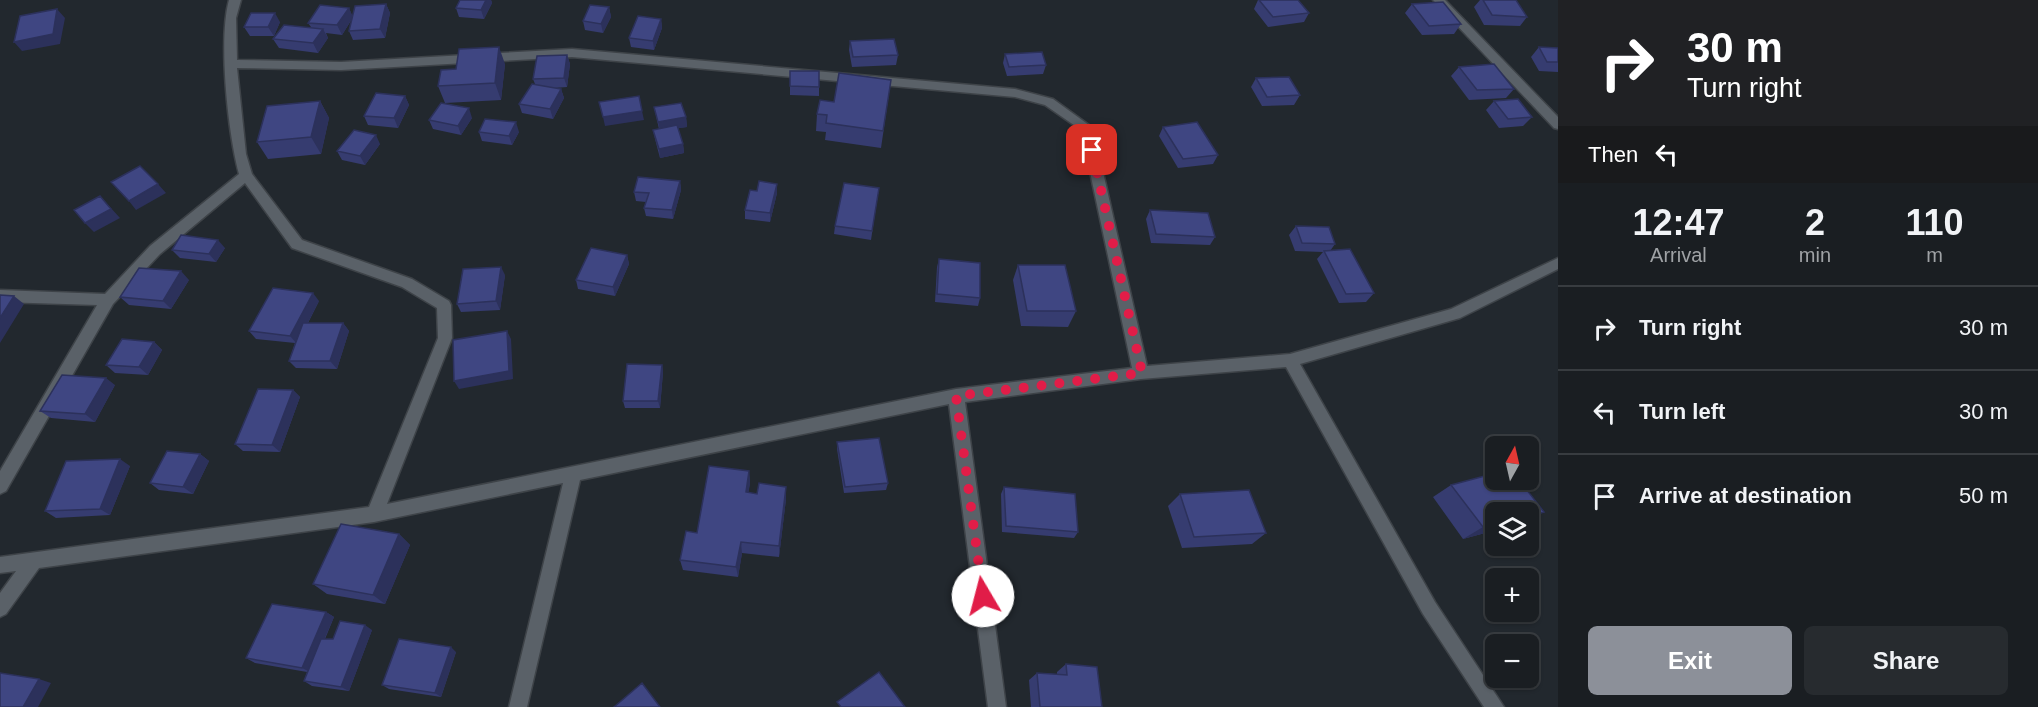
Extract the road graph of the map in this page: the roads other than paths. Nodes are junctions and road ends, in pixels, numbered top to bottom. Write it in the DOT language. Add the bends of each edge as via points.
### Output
graph roads {
  1 [pos="235,0"];
  2 [pos="1439,0"];
  3 [pos="231,64"];
  4 [pos="1558,125"];
  5 [pos="246,175"];
  6 [pos="1558,263"];
  7 [pos="0,296"];
  8 [pos="108,300"];
  9 [pos="1290,360"];
  10 [pos="1142,373"];
  11 [pos="956,396"];
  12 [pos="573,474"];
  13 [pos="0,486"];
  14 [pos="374,514"];
  15 [pos="34,560"];
  16 [pos="0,565"];
  17 [pos="0,608"];
  18 [pos="518,707"];
  19 [pos="997,707"];
  20 [pos="1496,707"];
  1 -- 3 [label="street" via="230,18"];
  2 -- 4 [label="street"];
  3 -- 5 [label="street" via="240,154"];
  3 -- 10 [label="street" via="341,66 572,53 1015,93 1048,102 1087,128"];
  5 -- 8 [label="street" via="155,250"];
  5 -- 14 [label="street" via="297,244 407,283 444,305 445,338"];
  6 -- 9 [label="street" via="1455,314"];
  7 -- 8 [label="street"];
  8 -- 13 [label="street"];
  9 -- 10 [label="street"];
  9 -- 20 [label="street" via="1429,608"];
  10 -- 11 [label="street"];
  11 -- 12 [label="street"];
  11 -- 19 [label="street"];
  12 -- 14 [label="street"];
  12 -- 18 [label="street"];
  14 -- 15 [label="street"];
  15 -- 16 [label="street"];
  15 -- 17 [label="street"];
}
